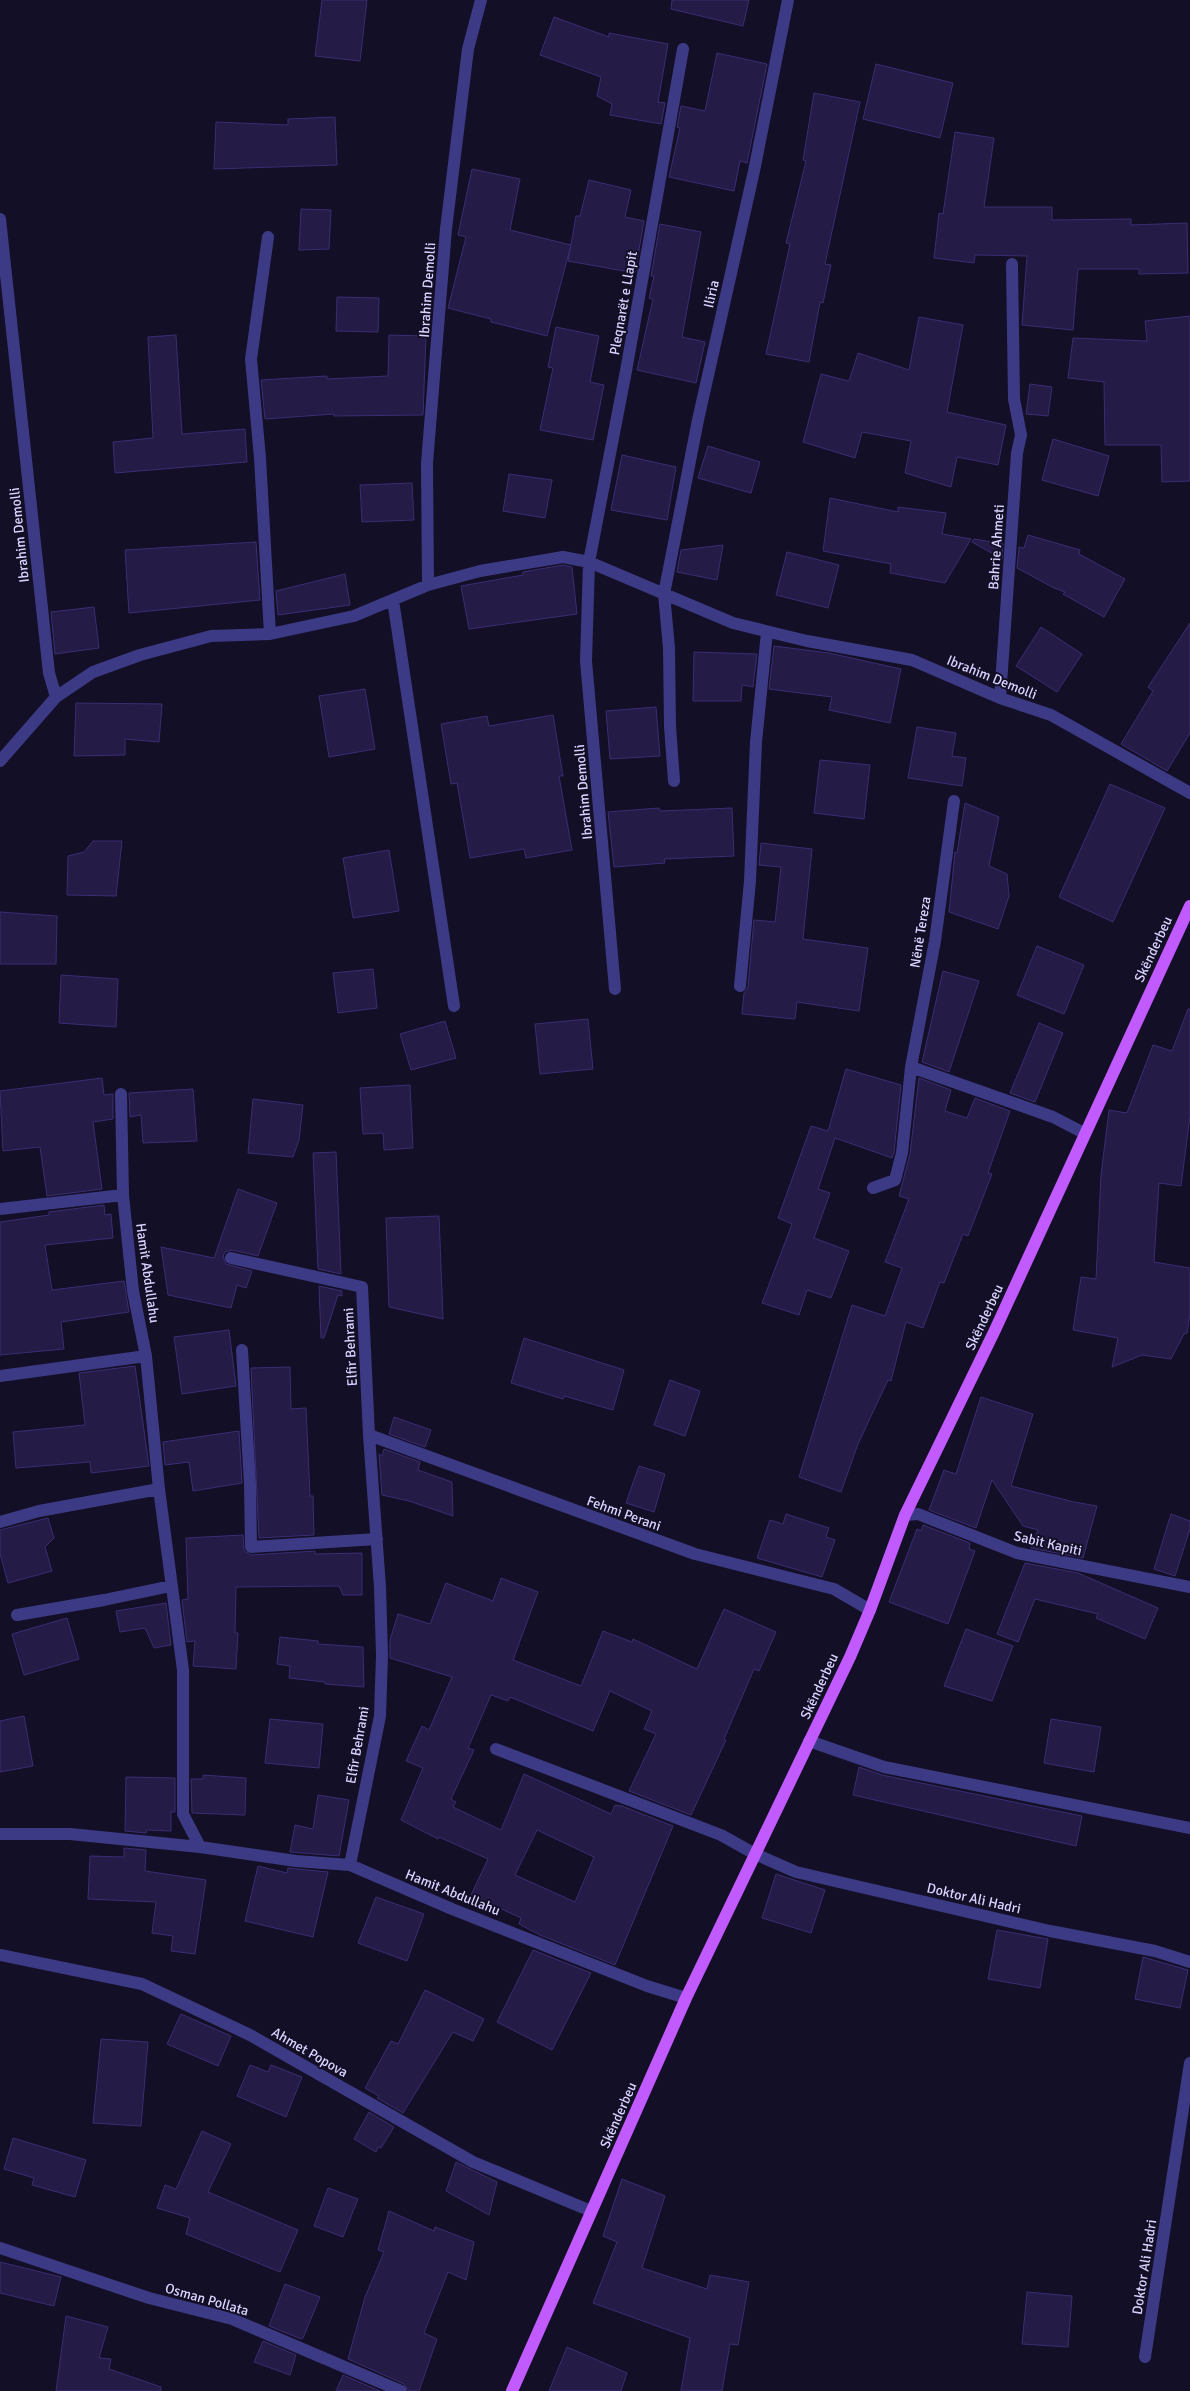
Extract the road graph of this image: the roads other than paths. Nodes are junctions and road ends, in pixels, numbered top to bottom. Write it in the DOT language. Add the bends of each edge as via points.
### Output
graph roads {
  1 [pos="481,0"];
  2 [pos="788,0"];
  3 [pos="683,48"];
  4 [pos="0,219"];
  5 [pos="268,237"];
  6 [pos="1012,264"];
  7 [pos="589,562"];
  8 [pos="428,585"];
  9 [pos="664,594"];
  10 [pos="393,600"];
  11 [pos="767,632"];
  12 [pos="270,634"];
  13 [pos="56,697"];
  14 [pos="1000,698"];
  15 [pos="0,761"];
  16 [pos="674,782"];
  17 [pos="1190,793"];
  18 [pos="954,802"];
  19 [pos="1190,906"];
  20 [pos="740,986"];
  21 [pos="615,989"];
  22 [pos="454,1006"];
  23 [pos="911,1067"];
  24 [pos="122,1094"];
  25 [pos="1084,1133"];
  26 [pos="873,1188"];
  27 [pos="123,1195"];
  28 [pos="0,1208"];
  29 [pos="231,1258"];
  30 [pos="242,1350"];
  31 [pos="146,1356"];
  32 [pos="0,1376"];
  33 [pos="369,1435"];
  34 [pos="159,1490"];
  35 [pos="905,1515"];
  36 [pos="0,1522"];
  37 [pos="377,1539"];
  38 [pos="172,1586"];
  39 [pos="1190,1587"];
  40 [pos="870,1610"];
  41 [pos="17,1615"];
  42 [pos="809,1741"];
  43 [pos="496,1749"];
  44 [pos="1190,1828"];
  45 [pos="0,1834"];
  46 [pos="200,1847"];
  47 [pos="755,1854"];
  48 [pos="350,1865"];
  49 [pos="0,1955"];
  50 [pos="1190,1962"];
  51 [pos="686,1998"];
  52 [pos="1190,2063"];
  53 [pos="591,2211"];
  54 [pos="0,2248"];
  55 [pos="1145,2357"];
  56 [pos="401,2391"];
  57 [pos="512,2391"];
  1 -- 8 [label="street, Ibrahim Demolli" via="468,49 446,230 427,462"];
  2 -- 9 [label="street, Iliria"];
  3 -- 7 [label="street, Pleqnarët e Llapit"];
  4 -- 13 [label="street, Ibrahim Demolli" via="49,673"];
  5 -- 12 [label="street" via="251,359"];
  6 -- 14 [label="street, Bahrie Ahmeti" via="1014,399 1021,436 1017,454"];
  7 -- 8 [label="street, Ibrahim Demolli" via="563,557 480,571"];
  7 -- 9 [label="street, Ibrahim Demolli"];
  7 -- 21 [label="street, Ibrahim Demolli" via="586,661"];
  8 -- 10 [label="street, Ibrahim Demolli"];
  9 -- 11 [label="street, Ibrahim Demolli" via="732,623"];
  9 -- 16 [label="street"];
  10 -- 12 [label="street, Ibrahim Demolli" via="354,616"];
  10 -- 22 [label="street"];
  11 -- 14 [label="street, Ibrahim Demolli" via="912,660"];
  11 -- 20 [label="street" via="756,742 750,881"];
  12 -- 13 [label="street, Ibrahim Demolli" via="211,636 140,655 93,672"];
  13 -- 15 [label="street, Ibrahim Demolli"];
  14 -- 17 [label="street, Ibrahim Demolli" via="1051,715"];
  18 -- 23 [label="street, Nënë Tereza" via="935,941"];
  19 -- 25 [label="main road, Skënderbeu"];
  23 -- 25 [label="street" via="1053,1117"];
  23 -- 26 [label="street, Nënë Tereza" via="902,1153 895,1180"];
  24 -- 27 [label="street, Hamit Abdullahu"];
  25 -- 35 [label="main road, Skënderbeu" via="996,1330"];
  27 -- 28 [label="street"];
  27 -- 31 [label="street, Hamit Abdullahu" via="134,1290"];
  29 -- 33 [label="street, Elfir Behrami" via="362,1287"];
  30 -- 37 [label="street" via="251,1547"];
  31 -- 32 [label="street"];
  31 -- 34 [label="street, Hamit Abdullahu"];
  33 -- 37 [label="street, Elfir Behrami"];
  33 -- 40 [label="street, Fehmi Perani" via="695,1554 834,1589"];
  34 -- 36 [label="street" via="38,1511"];
  34 -- 38 [label="street, Hamit Abdullahu"];
  35 -- 39 [label="street, Sabit Kapiti" via="918,1514 1017,1553"];
  35 -- 40 [label="main road, Skënderbeu"];
  37 -- 48 [label="street, Elfir Behrami" via="382,1655 380,1716"];
  38 -- 41 [label="street"];
  38 -- 46 [label="street, Hamit Abdullahu" via="183,1670 183,1814"];
  40 -- 42 [label="main road, Skënderbeu"];
  42 -- 44 [label="street, Skënderbeu" via="884,1767"];
  42 -- 47 [label="main road, Skënderbeu"];
  43 -- 47 [label="street" via="722,1835"];
  45 -- 46 [label="street, Hamit Abdullahu" via="70,1834"];
  46 -- 48 [label="street, Hamit Abdullahu"];
  47 -- 50 [label="street, Doktor Ali Hadri" via="796,1872 1050,1931 1154,1951"];
  47 -- 51 [label="main road, Skënderbeu"];
  48 -- 51 [label="street, Hamit Abdullahu" via="452,1909 647,1986"];
  49 -- 53 [label="street, Ahmet Popova" via="142,1984 250,2035 473,2162"];
  51 -- 53 [label="main road, Skënderbeu"];
  52 -- 55 [label="street, Doktor Ali Hadri"];
  53 -- 57 [label="main road, Skënderbeu"];
  54 -- 56 [label="street, Osman Pollata" via="149,2298 232,2319"];
}
